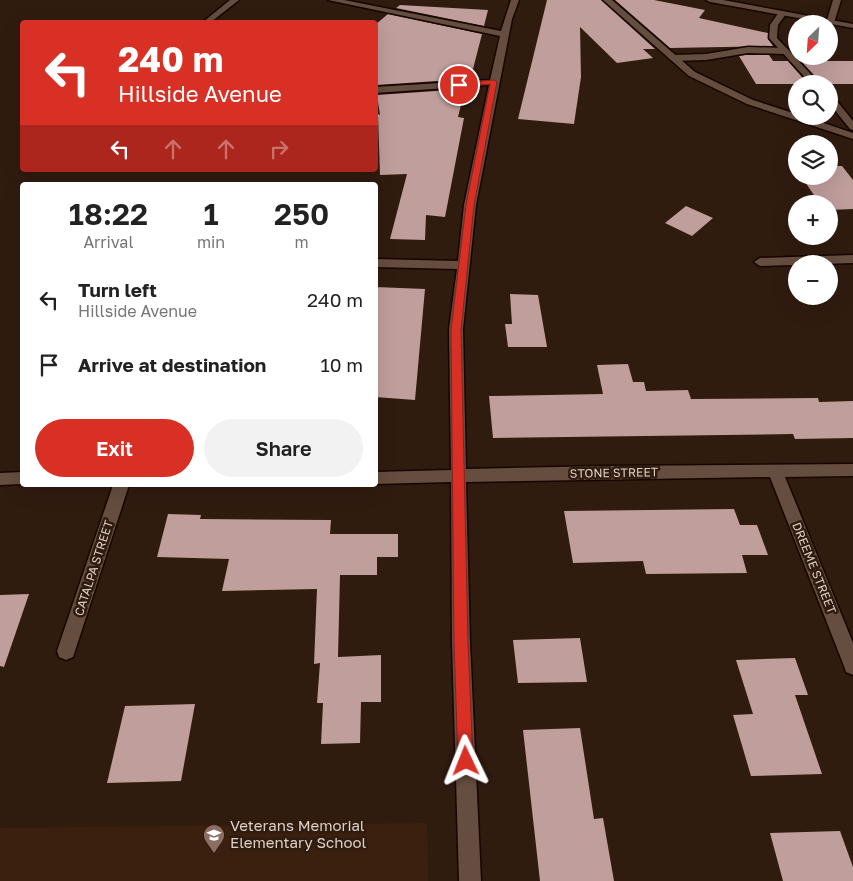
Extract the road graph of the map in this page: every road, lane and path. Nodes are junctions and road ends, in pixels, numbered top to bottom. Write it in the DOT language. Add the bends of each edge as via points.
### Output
graph roads {
  1 [pos="235,0"];
  2 [pos="332,0"];
  3 [pos="515,0"];
  4 [pos="607,0"];
  5 [pos="710,0"];
  6 [pos="837,0"];
  7 [pos="782,14"];
  8 [pos="788,15"];
  9 [pos="832,15"];
  10 [pos="210,20"];
  11 [pos="838,24"];
  12 [pos="853,26"];
  13 [pos="505,34"];
  14 [pos="786,51"];
  15 [pos="673,58"];
  16 [pos="808,75"];
  17 [pos="494,82"];
  18 [pos="378,90"];
  19 [pos="838,108"];
  20 [pos="853,127"];
  21 [pos="853,136"];
  22 [pos="853,259"];
  23 [pos="378,262"];
  24 [pos="760,262"];
  25 [pos="463,265"];
  26 [pos="853,470"];
  27 [pos="775,471"];
  28 [pos="459,476"];
  29 [pos="20,478"];
  30 [pos="378,478"];
  31 [pos="0,479"];
  32 [pos="120,487"];
  33 [pos="66,651"];
  34 [pos="853,666"];
  35 [pos="470,881"];
  1 -- 10 [label="street"];
  2 -- 13 [label="street"];
  3 -- 13 [label="street"];
  4 -- 15 [label="street"];
  5 -- 7 [label="street"];
  6 -- 9 [label="street"];
  7 -- 8 [label="street"];
  7 -- 14 [label="street" via="774,25 773,38"];
  11 -- 12 [label="street"];
  13 -- 17 [label="street"];
  14 -- 15 [label="street" via="748,50 706,57"];
  14 -- 16 [label="street"];
  15 -- 21 [label="street" via="692,74 750,102"];
  17 -- 18 [label="street"];
  17 -- 25 [label="street" via="470,205"];
  19 -- 20 [label="street"];
  22 -- 24 [label="street"];
  23 -- 25 [label="street"];
  25 -- 28 [label="street" via="456,330"];
  26 -- 27 [label="street, STONE STREET"];
  27 -- 28 [label="street, STONE STREET"];
  27 -- 34 [label="street, DREEME STREET"];
  28 -- 30 [label="street, STONE STREET"];
  28 -- 35 [label="street" via="461,642"];
  29 -- 31 [label="street"];
  32 -- 33 [label="street, CATALPA STREET"];
}
